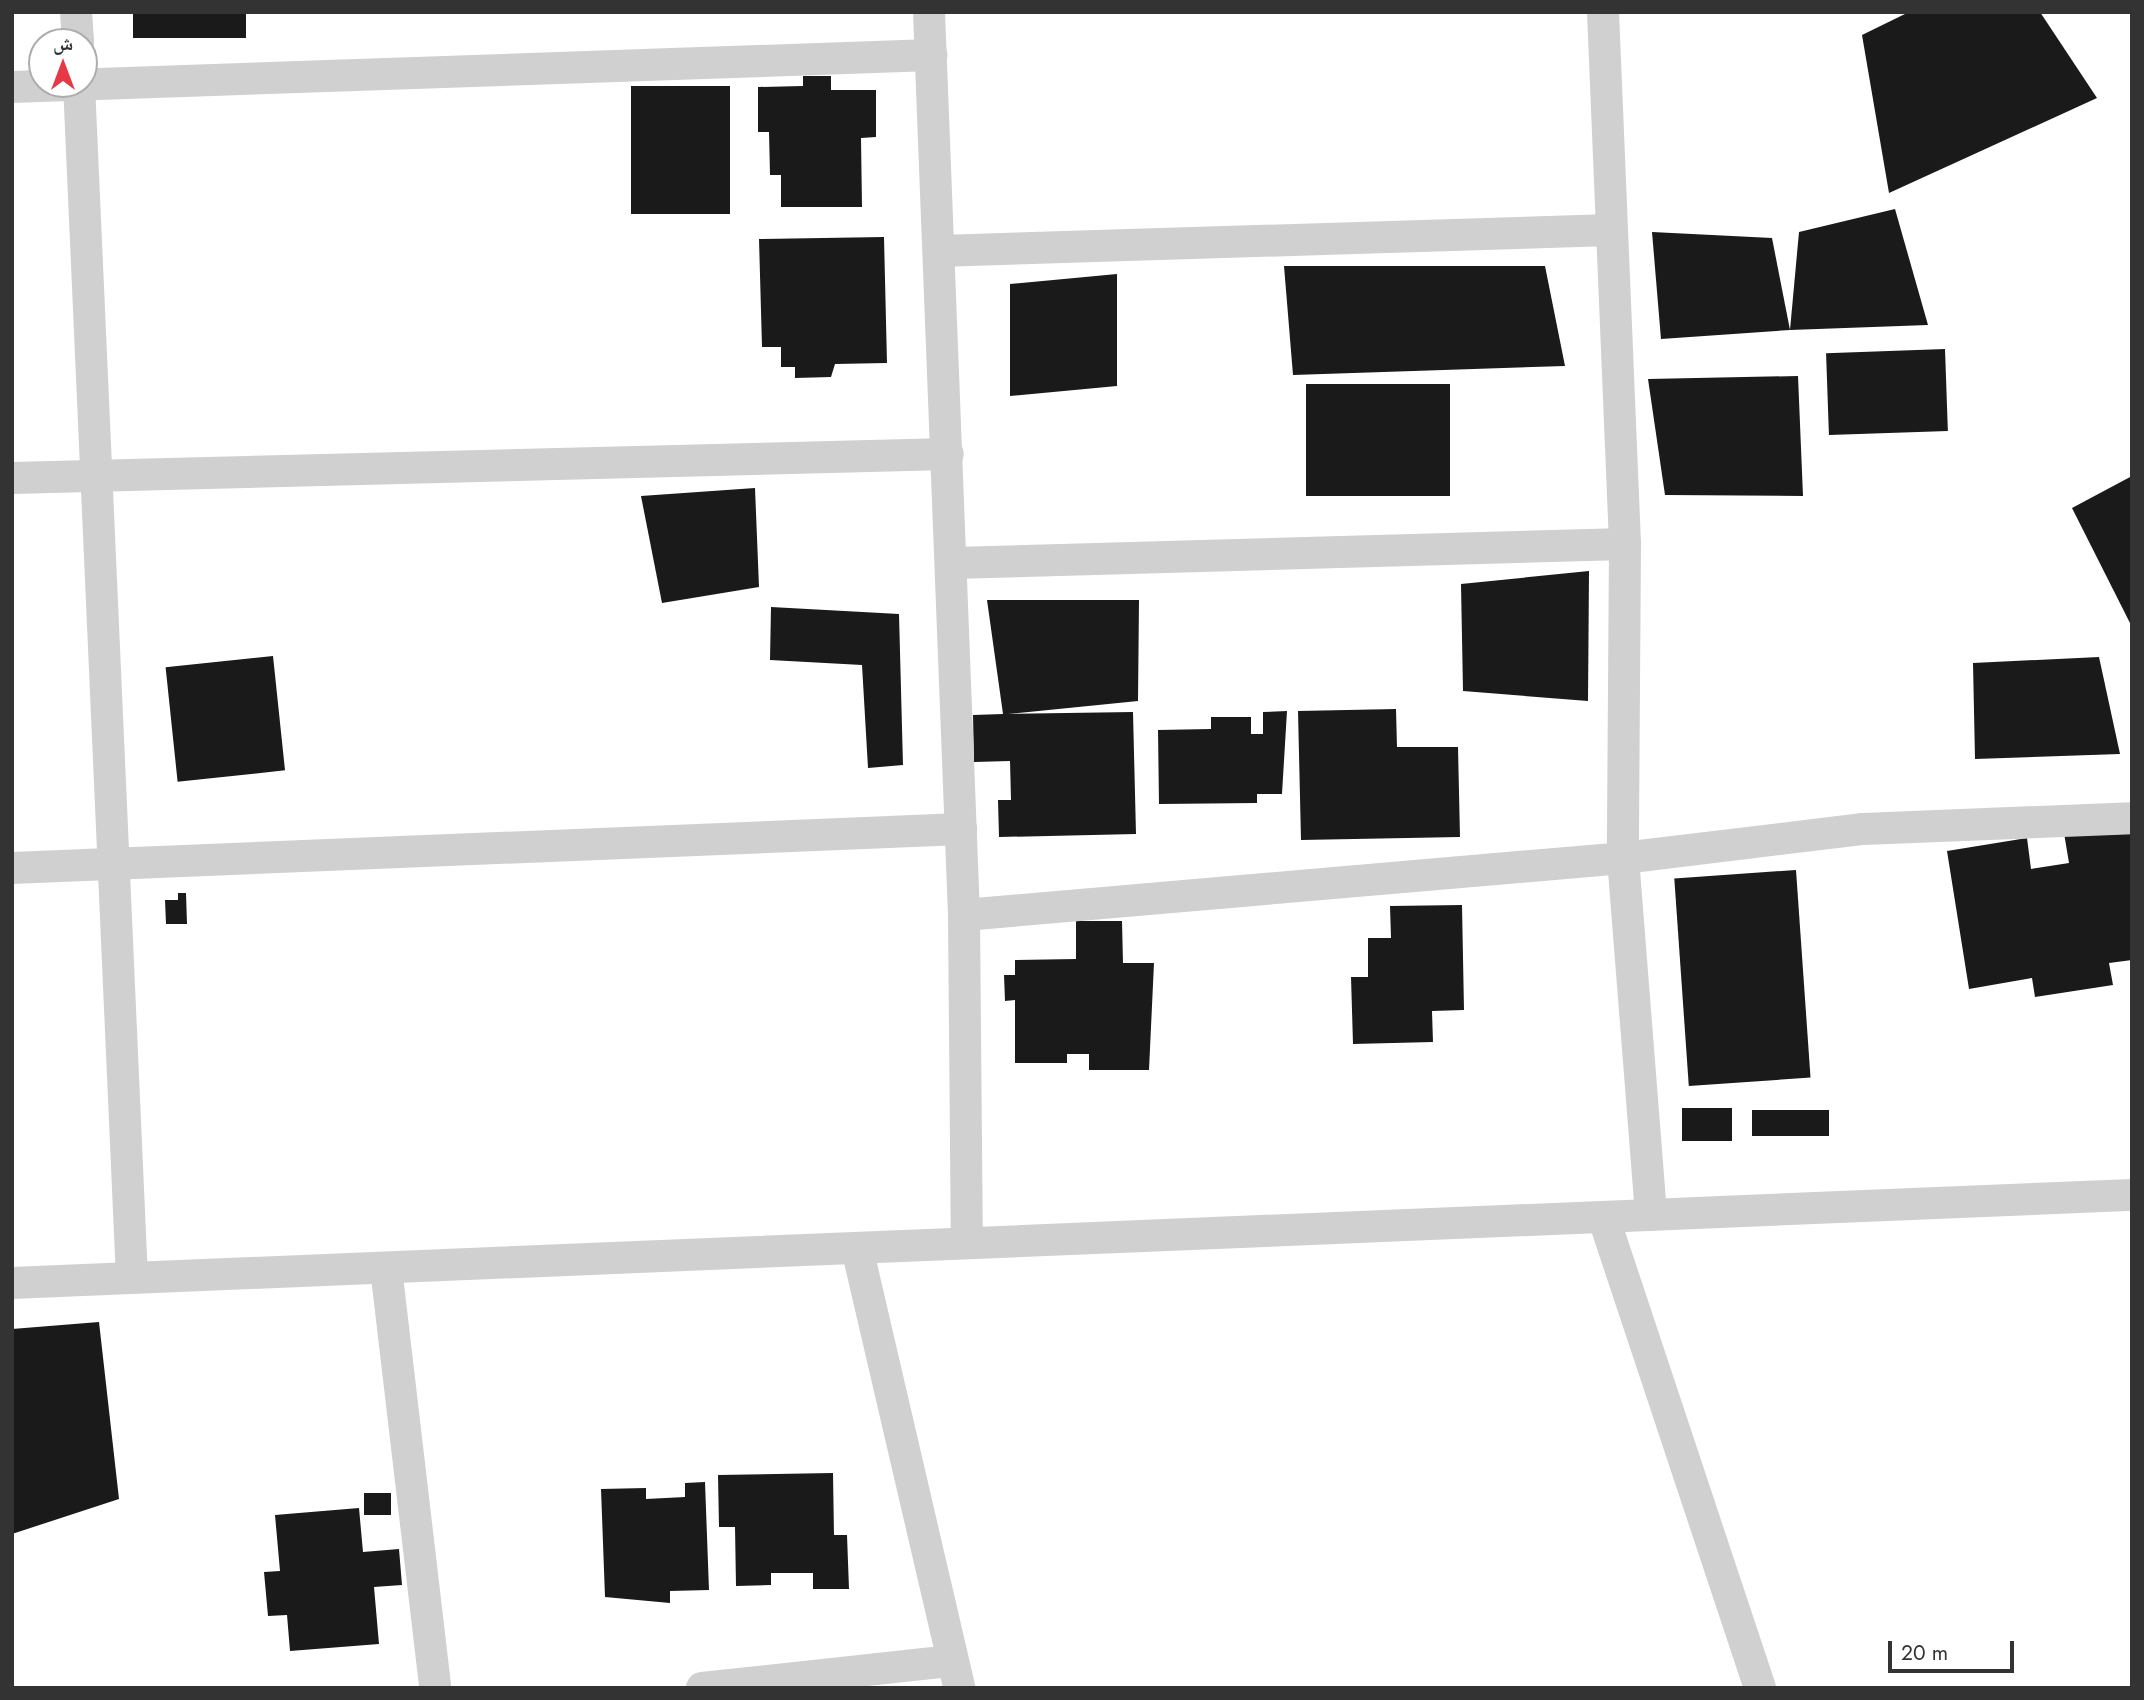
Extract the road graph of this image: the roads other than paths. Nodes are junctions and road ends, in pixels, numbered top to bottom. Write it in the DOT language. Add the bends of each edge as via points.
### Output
graph roads {
  1 [pos="929,12"];
  2 [pos="1603,12"];
  3 [pos="931,55"];
  4 [pos="98,83"];
  5 [pos="80,98"];
  6 [pos="1612,230"];
  7 [pos="939,251"];
  8 [pos="948,454"];
  9 [pos="97,476"];
  10 [pos="12,478"];
  11 [pos="1625,544"];
  12 [pos="953,563"];
  13 [pos="2132,818"];
  14 [pos="961,829"];
  15 [pos="1623,858"];
  16 [pos="114,863"];
  17 [pos="12,867"];
  18 [pos="964,915"];
  19 [pos="2132,1195"];
  20 [pos="1651,1215"];
  21 [pos="1605,1222"];
  22 [pos="967,1243"];
  23 [pos="857,1248"];
  24 [pos="386,1268"];
  25 [pos="132,1278"];
  26 [pos="12,1283"];
  27 [pos="956,1674"];
  28 [pos="435,1688"];
  29 [pos="702,1688"];
  30 [pos="1759,1688"];
  1 -- 3 [label="street"];
  2 -- 6 [label="street"];
  3 -- 4 [label="street"];
  3 -- 7 [label="street"];
  5 -- 9 [label="street"];
  6 -- 7 [label="street"];
  6 -- 11 [label="street"];
  7 -- 8 [label="street"];
  8 -- 9 [label="street"];
  8 -- 12 [label="street"];
  9 -- 10 [label="street"];
  9 -- 16 [label="street"];
  11 -- 12 [label="street"];
  11 -- 15 [label="street"];
  12 -- 14 [label="street"];
  13 -- 15 [label="street" via="1863,829"];
  14 -- 16 [label="street"];
  14 -- 18 [label="street"];
  15 -- 18 [label="street"];
  15 -- 20 [label="street"];
  16 -- 17 [label="street"];
  16 -- 25 [label="street"];
  18 -- 22 [label="street"];
  19 -- 20 [label="street"];
  20 -- 21 [label="street"];
  21 -- 22 [label="street"];
  21 -- 30 [label="street"];
  22 -- 23 [label="street"];
  23 -- 24 [label="street"];
  23 -- 27 [label="street"];
  24 -- 25 [label="street"];
  24 -- 28 [label="street"];
  25 -- 26 [label="street"];
  27 -- 29 [label="street"];
}
